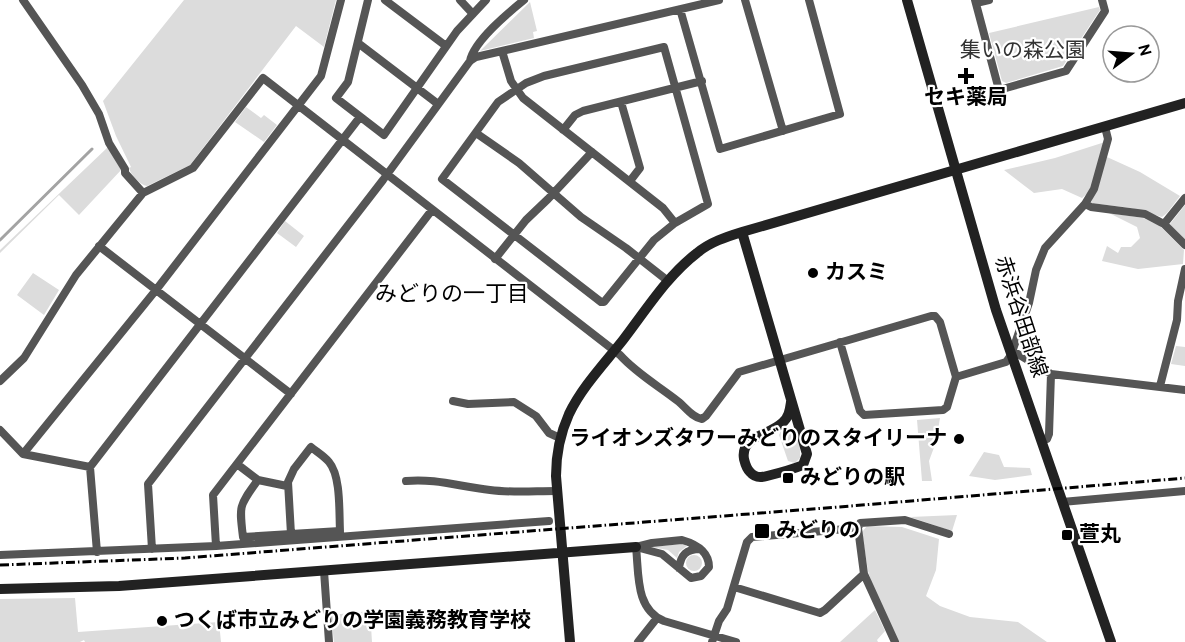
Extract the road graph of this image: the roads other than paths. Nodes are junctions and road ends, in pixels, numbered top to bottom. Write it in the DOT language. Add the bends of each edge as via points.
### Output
graph roads {
  1 [pos="22,0"];
  2 [pos="341,0"];
  3 [pos="368,0"];
  4 [pos="385,0"];
  5 [pos="460,0"];
  6 [pos="486,0"];
  7 [pos="524,0"];
  8 [pos="719,0"];
  9 [pos="745,0"];
  10 [pos="809,0"];
  11 [pos="907,0"];
  12 [pos="988,0"];
  13 [pos="1102,0"];
  14 [pos="975,1"];
  15 [pos="680,9"];
  16 [pos="473,14"];
  17 [pos="358,43"];
  18 [pos="446,46"];
  19 [pos="502,51"];
  20 [pos="470,61"];
  21 [pos="702,81"];
  22 [pos="417,88"];
  23 [pos="675,88"];
  24 [pos="516,89"];
  25 [pos="621,102"];
  26 [pos="1185,103"];
  27 [pos="438,104"];
  28 [pos="298,106"];
  29 [pos="360,117"];
  30 [pos="1105,127"];
  31 [pos="563,130"];
  32 [pos="783,130"];
  33 [pos="476,133"];
  34 [pos="342,140"];
  35 [pos="592,152"];
  36 [pos="955,170"];
  37 [pos="387,175"];
  38 [pos="630,181"];
  39 [pos="143,193"];
  40 [pos="554,193"];
  41 [pos="1185,198"];
  42 [pos="1085,204"];
  43 [pos="432,210"];
  44 [pos="675,223"];
  45 [pos="1164,224"];
  46 [pos="742,232"];
  47 [pos="514,236"];
  48 [pos="1185,245"];
  49 [pos="99,246"];
  50 [pos="638,257"];
  51 [pos="495,259"];
  52 [pos="1185,269"];
  53 [pos="668,281"];
  54 [pos="156,290"];
  55 [pos="201,324"];
  56 [pos="840,342"];
  57 [pos="614,351"];
  58 [pos="1012,353"];
  59 [pos="246,358"];
  60 [pos="779,360"];
  61 [pos="1051,374"];
  62 [pos="956,377"];
  63 [pos="0,381"];
  64 [pos="1160,386"];
  65 [pos="1185,390"];
  66 [pos="291,394"];
  67 [pos="453,401"];
  68 [pos="791,402"];
  69 [pos="782,424"];
  70 [pos="0,430"];
  71 [pos="800,432"];
  72 [pos="560,438"];
  73 [pos="1041,441"];
  74 [pos="23,454"];
  75 [pos="237,464"];
  76 [pos="90,467"];
  77 [pos="258,480"];
  78 [pos="405,481"];
  79 [pos="287,486"];
  80 [pos="556,491"];
  81 [pos="1185,491"];
  82 [pos="1062,502"];
  83 [pos="549,521"];
  84 [pos="858,528"];
  85 [pos="291,534"];
  86 [pos="949,534"];
  87 [pos="216,546"];
  88 [pos="636,547"];
  89 [pos="153,549"];
  90 [pos="700,549"];
  91 [pos="97,552"];
  92 [pos="562,554"];
  93 [pos="0,555"];
  94 [pos="679,568"];
  95 [pos="324,571"];
  96 [pos="864,574"];
  97 [pos="734,587"];
  98 [pos="0,589"];
  99 [pos="657,618"];
  100 [pos="713,639"];
  101 [pos="329,642"];
  102 [pos="570,642"];
  103 [pos="638,642"];
  104 [pos="736,642"];
  105 [pos="895,642"];
  106 [pos="1111,642"];
  1 -- 39 [label="street" via="82,85 99,114 108,143 125,173"];
  2 -- 28 [label="street" via="321,76"];
  3 -- 17 [label="street"];
  4 -- 18 [label="street"];
  5 -- 16 [label="street"];
  6 -- 16 [label="street"];
  7 -- 20 [label="street" via="472,52"];
  8 -- 15 [label="street"];
  9 -- 32 [label="street"];
  10 -- 32 [label="street" via="840,114"];
  11 -- 36 [label="street, 赤浜谷田部線"];
  12 -- 14 [label="street"];
  13 -- 14 [label="street" via="1105,10 1066,71 999,90"];
  15 -- 19 [label="street"];
  15 -- 21 [label="street"];
  16 -- 18 [label="street"];
  17 -- 22 [label="street"];
  17 -- 29 [label="street" via="348,82 336,98"];
  18 -- 22 [label="street"];
  19 -- 20 [label="street"];
  19 -- 24 [label="street"];
  20 -- 27 [label="street"];
  21 -- 23 [label="street"];
  21 -- 32 [label="street" via="720,148"];
  22 -- 27 [label="street"];
  22 -- 29 [label="street" via="384,135"];
  23 -- 24 [label="street" via="664,47 544,76"];
  23 -- 25 [label="street"];
  23 -- 44 [label="street" via="708,204"];
  24 -- 31 [label="street"];
  24 -- 33 [label="street" via="498,102"];
  25 -- 31 [label="street" via="578,113"];
  25 -- 38 [label="street" via="640,168"];
  26 -- 30 [label="street"];
  27 -- 37 [label="street"];
  28 -- 34 [label="street"];
  28 -- 39 [label="street" via="262,78 193,168"];
  28 -- 54 [label="street"];
  29 -- 34 [label="street"];
  30 -- 36 [label="street"];
  30 -- 42 [label="street" via="1108,139 1094,189"];
  31 -- 35 [label="street"];
  33 -- 40 [label="street"];
  33 -- 47 [label="street" via="442,178"];
  34 -- 37 [label="street"];
  34 -- 55 [label="street"];
  35 -- 38 [label="street"];
  35 -- 40 [label="street"];
  36 -- 46 [label="street"];
  36 -- 58 [label="street, 赤浜谷田部線"];
  37 -- 43 [label="street"];
  37 -- 59 [label="street"];
  38 -- 44 [label="street"];
  39 -- 49 [label="street"];
  40 -- 47 [label="street"];
  40 -- 50 [label="street"];
  41 -- 45 [label="street"];
  42 -- 45 [label="street" via="1145,214"];
  42 -- 58 [label="street" via="1045,248"];
  43 -- 51 [label="street"];
  43 -- 66 [label="street"];
  44 -- 50 [label="street"];
  45 -- 48 [label="street"];
  46 -- 53 [label="street" via="699,251"];
  46 -- 60 [label="street"];
  47 -- 50 [label="street" via="601,302"];
  47 -- 51 [label="street"];
  49 -- 54 [label="street"];
  49 -- 63 [label="street" via="24,358"];
  50 -- 53 [label="street"];
  51 -- 57 [label="street"];
  52 -- 64 [label="street"];
  53 -- 57 [label="street"];
  54 -- 55 [label="street"];
  54 -- 74 [label="street"];
  55 -- 59 [label="street"];
  55 -- 76 [label="street"];
  56 -- 60 [label="street"];
  56 -- 62 [label="street" via="935,316"];
  56 -- 62 [label="street" via="864,416 943,410"];
  57 -- 60 [label="street" via="698,419 706,416 740,372"];
  57 -- 72 [label="street" via="580,396"];
  58 -- 61 [label="street"];
  58 -- 62 [label="street" via="1006,362"];
  58 -- 73 [label="street, 赤浜谷田部線"];
  59 -- 66 [label="street"];
  59 -- 89 [label="street" via="148,484"];
  60 -- 68 [label="street"];
  61 -- 64 [label="street"];
  61 -- 73 [label="street" via="1049,434"];
  64 -- 65 [label="street"];
  66 -- 75 [label="street"];
  67 -- 72 [label="street" via="514,402"];
  68 -- 69 [label="street"];
  68 -- 71 [label="street"];
  69 -- 71 [label="street"];
  69 -- 71 [label="street" via="747,444 743,454 746,465 756,477 803,465 807,454"];
  70 -- 74 [label="street"];
  72 -- 80 [label="street"];
  73 -- 82 [label="street, 赤浜谷田部線"];
  74 -- 76 [label="street"];
  75 -- 77 [label="street"];
  75 -- 87 [label="street" via="213,495"];
  76 -- 91 [label="street"];
  77 -- 79 [label="street"];
  77 -- 85 [label="street" via="242,503 243,537"];
  78 -- 80 [label="street" via="443,481 488,490"];
  79 -- 85 [label="street"];
  79 -- 85 [label="street" via="291,473 311,447 330,462 336,473 340,531"];
  80 -- 92 [label="street"];
  81 -- 82 [label="street"];
  82 -- 106 [label="street, 赤浜谷田部線"];
  83 -- 87 [label="street"];
  84 -- 86 [label="street" via="860,523 905,520"];
  84 -- 96 [label="street"];
  84 -- 97 [label="street" via="752,537 747,542"];
  87 -- 89 [label="street"];
  88 -- 90 [label="street" via="682,540"];
  88 -- 92 [label="street"];
  88 -- 94 [label="street" via="662,554"];
  88 -- 99 [label="street" via="642,598"];
  89 -- 91 [label="street"];
  90 -- 94 [label="street" via="686,552"];
  90 -- 94 [label="street" via="709,563 706,572 691,578"];
  91 -- 93 [label="street"];
  92 -- 95 [label="street"];
  92 -- 102 [label="street"];
  95 -- 98 [label="street"];
  95 -- 101 [label="street"];
  96 -- 97 [label="street" via="820,613"];
  96 -- 105 [label="street"];
  97 -- 100 [label="street"];
  99 -- 100 [label="street"];
  99 -- 103 [label="street"];
  100 -- 104 [label="street"];
}
